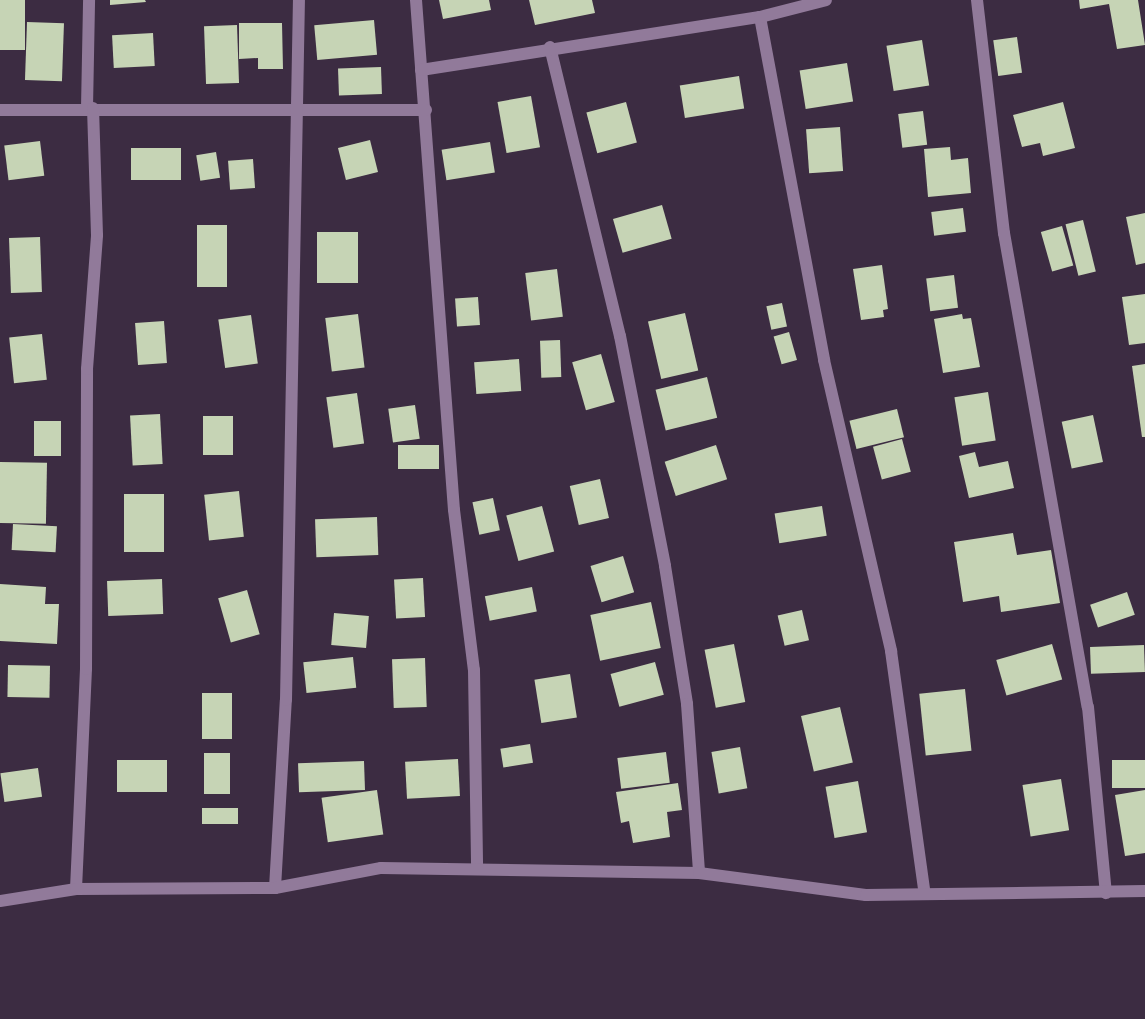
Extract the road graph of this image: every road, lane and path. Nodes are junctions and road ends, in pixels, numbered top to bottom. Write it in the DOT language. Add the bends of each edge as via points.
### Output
graph roads {
  1 [pos="88,0"];
  2 [pos="299,0"];
  3 [pos="416,0"];
  4 [pos="826,0"];
  5 [pos="976,0"];
  6 [pos="760,17"];
  7 [pos="550,47"];
  8 [pos="422,70"];
  9 [pos="90,108"];
  10 [pos="298,108"];
  11 [pos="0,110"];
  12 [pos="426,110"];
  13 [pos="477,868"];
  14 [pos="699,873"];
  15 [pos="275,888"];
  16 [pos="76,889"];
  17 [pos="924,890"];
  18 [pos="1145,891"];
  19 [pos="1106,893"];
  20 [pos="0,901"];
  1 -- 9 [label="street"];
  2 -- 10 [label="street"];
  3 -- 8 [label="street"];
  4 -- 6 [label="street"];
  5 -- 19 [label="street" via="1004,233 1088,707"];
  6 -- 7 [label="street"];
  6 -- 17 [label="street" via="824,360 891,651"];
  7 -- 8 [label="street"];
  7 -- 14 [label="street" via="620,336 665,566 687,704"];
  8 -- 12 [label="street"];
  9 -- 10 [label="street"];
  9 -- 11 [label="street"];
  9 -- 16 [label="street" via="97,235 87,369 86,669"];
  10 -- 12 [label="street"];
  10 -- 15 [label="street" via="286,700"];
  12 -- 13 [label="street" via="454,510 474,670"];
  13 -- 14 [label="street"];
  13 -- 15 [label="street" via="381,868"];
  14 -- 17 [label="street" via="866,895"];
  15 -- 16 [label="street"];
  16 -- 20 [label="street"];
  17 -- 19 [label="street"];
  18 -- 19 [label="street"];
}
